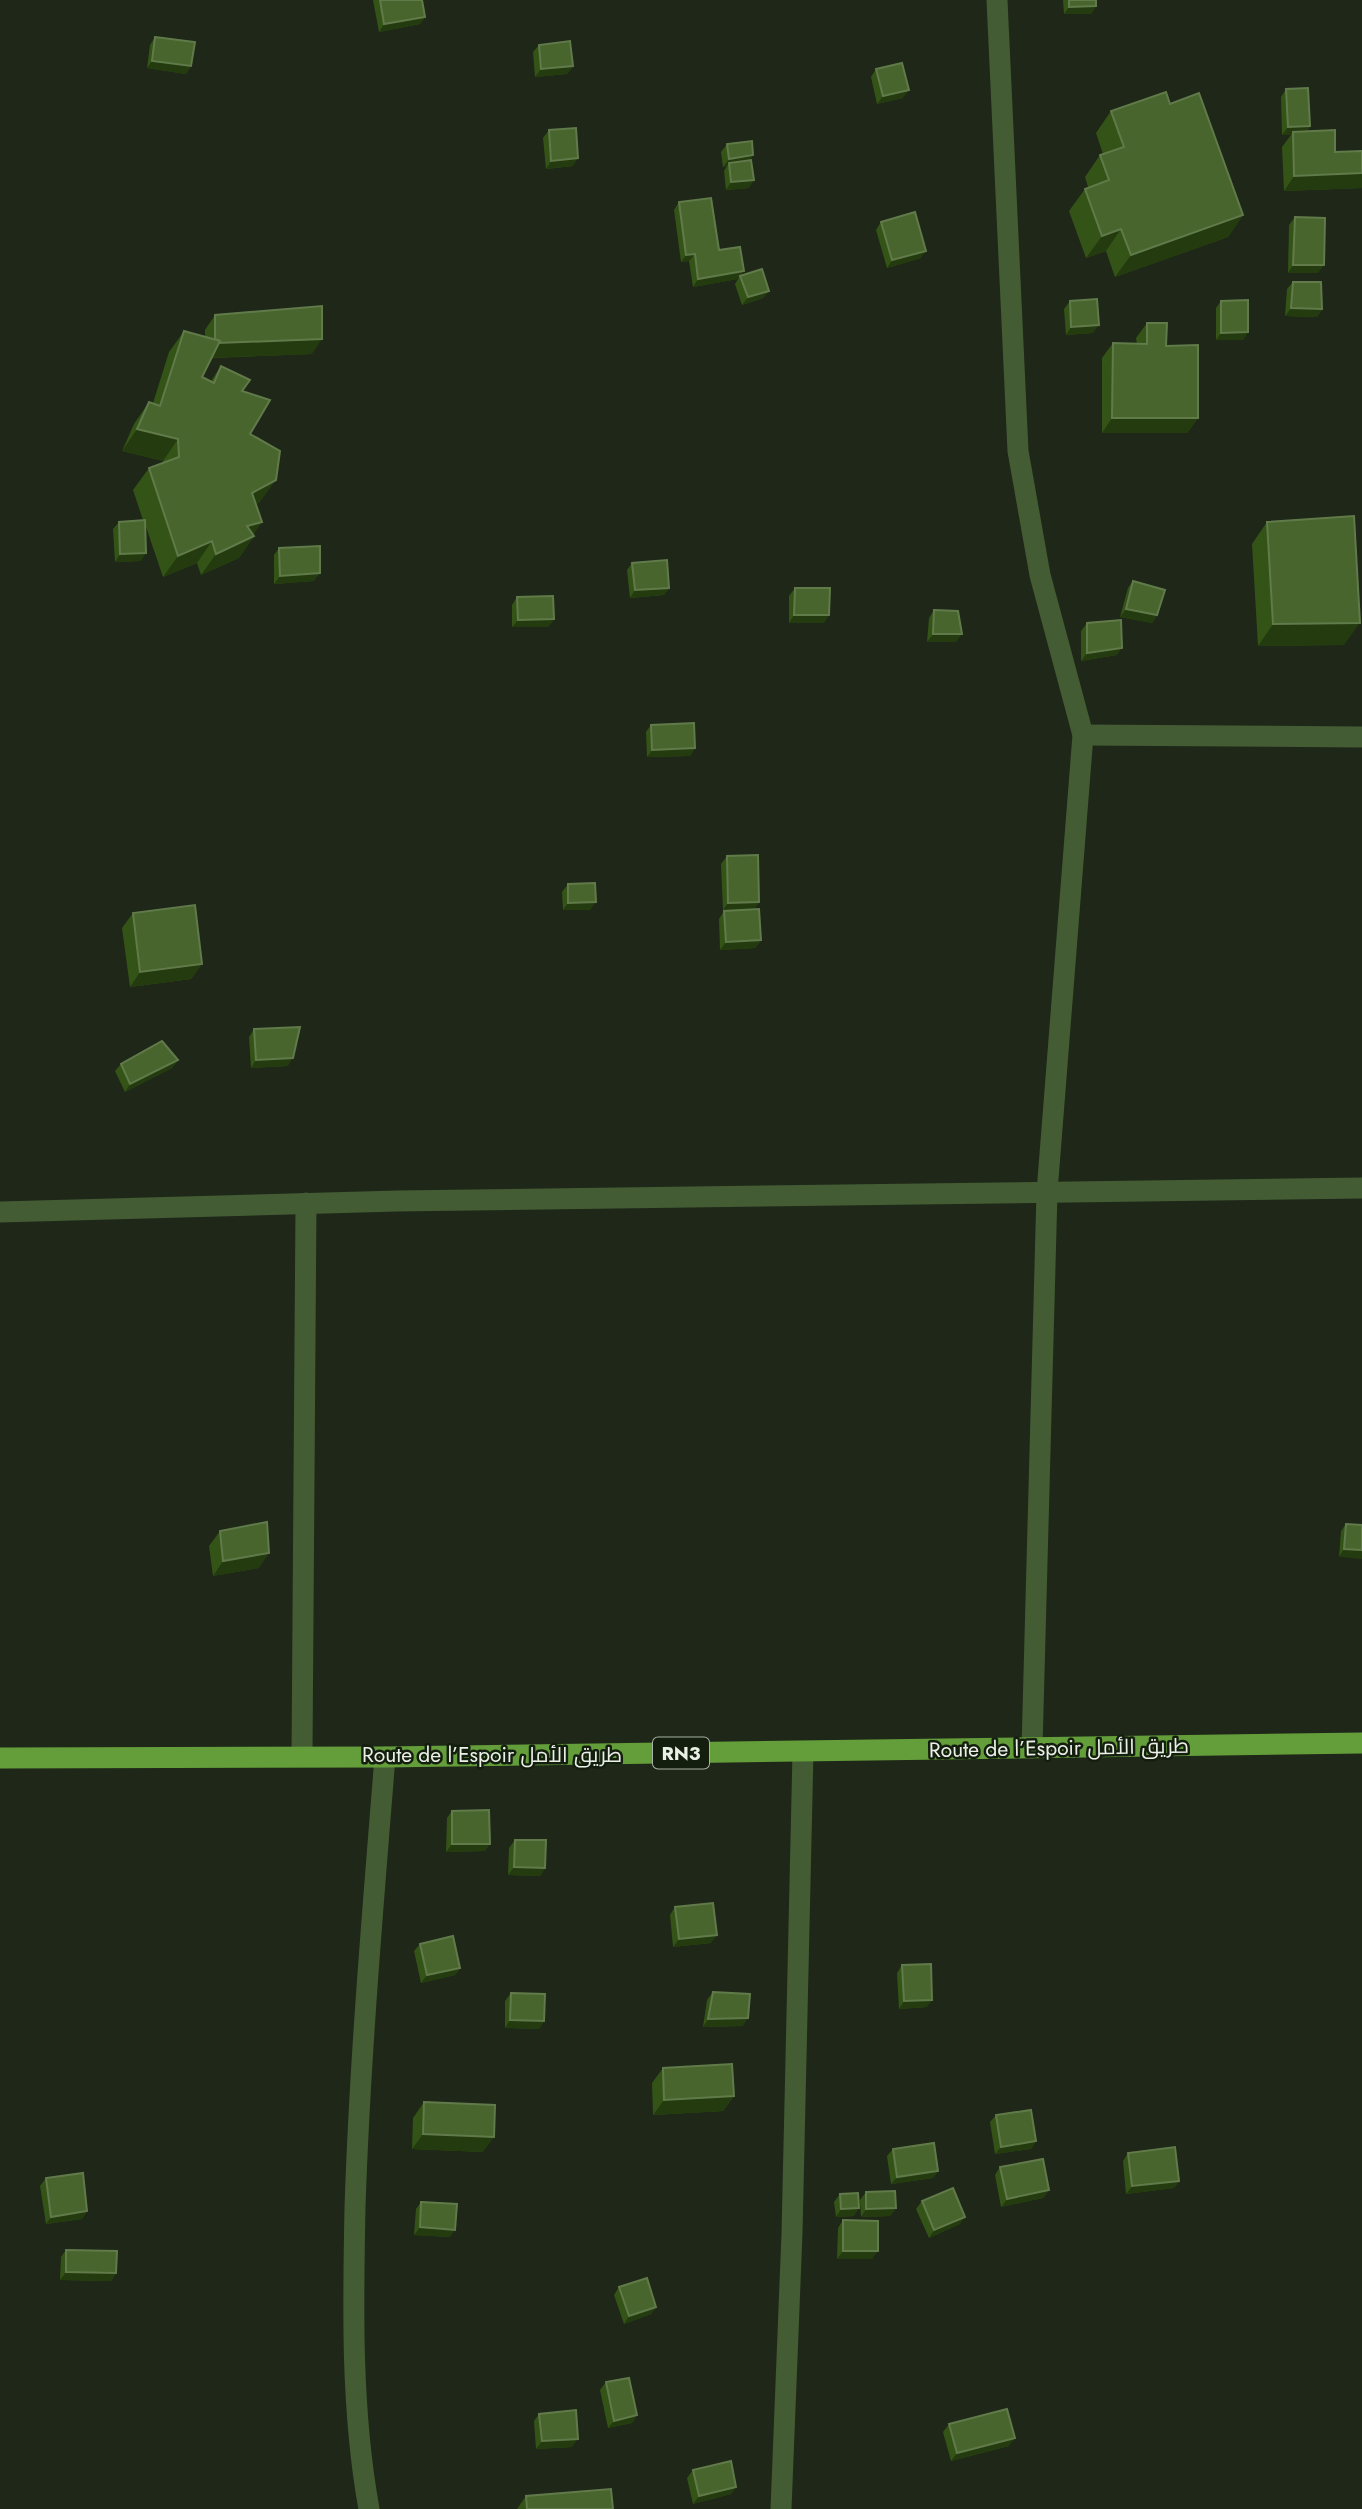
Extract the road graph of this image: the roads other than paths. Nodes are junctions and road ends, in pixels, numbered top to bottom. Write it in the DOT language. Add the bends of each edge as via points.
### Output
graph roads {
  1 [pos="997,0"];
  2 [pos="1083,735"];
  3 [pos="1362,737"];
  4 [pos="1362,1188"];
  5 [pos="1047,1192"];
  6 [pos="306,1203"];
  7 [pos="0,1212"];
  8 [pos="1362,1743"];
  9 [pos="1032,1748"];
  10 [pos="803,1752"];
  11 [pos="302,1755"];
  12 [pos="385,1757"];
  13 [pos="0,1758"];
  14 [pos="369,2509"];
  15 [pos="781,2509"];
  1 -- 2 [label="street" via="1018,451 1040,575"];
  2 -- 3 [label="street"];
  2 -- 5 [label="street"];
  4 -- 5 [label="street"];
  5 -- 6 [label="street"];
  5 -- 9 [label="street"];
  6 -- 7 [label="street"];
  6 -- 11 [label="street"];
  8 -- 9 [label="highway, Route de l’Espoir طريق الأمل / RN3"];
  9 -- 10 [label="highway, Route de l’Espoir طريق الأمل / RN3"];
  10 -- 12 [label="highway, Route de l’Espoir طريق الأمل / RN3"];
  10 -- 15 [label="street"];
  11 -- 12 [label="highway, Route de l’Espoir طريق الأمل / RN3"];
  11 -- 13 [label="highway, Route de l’Espoir طريق الأمل / RN3"];
  12 -- 14 [label="street" via="359,2090 354,2266 356,2392"];
}
